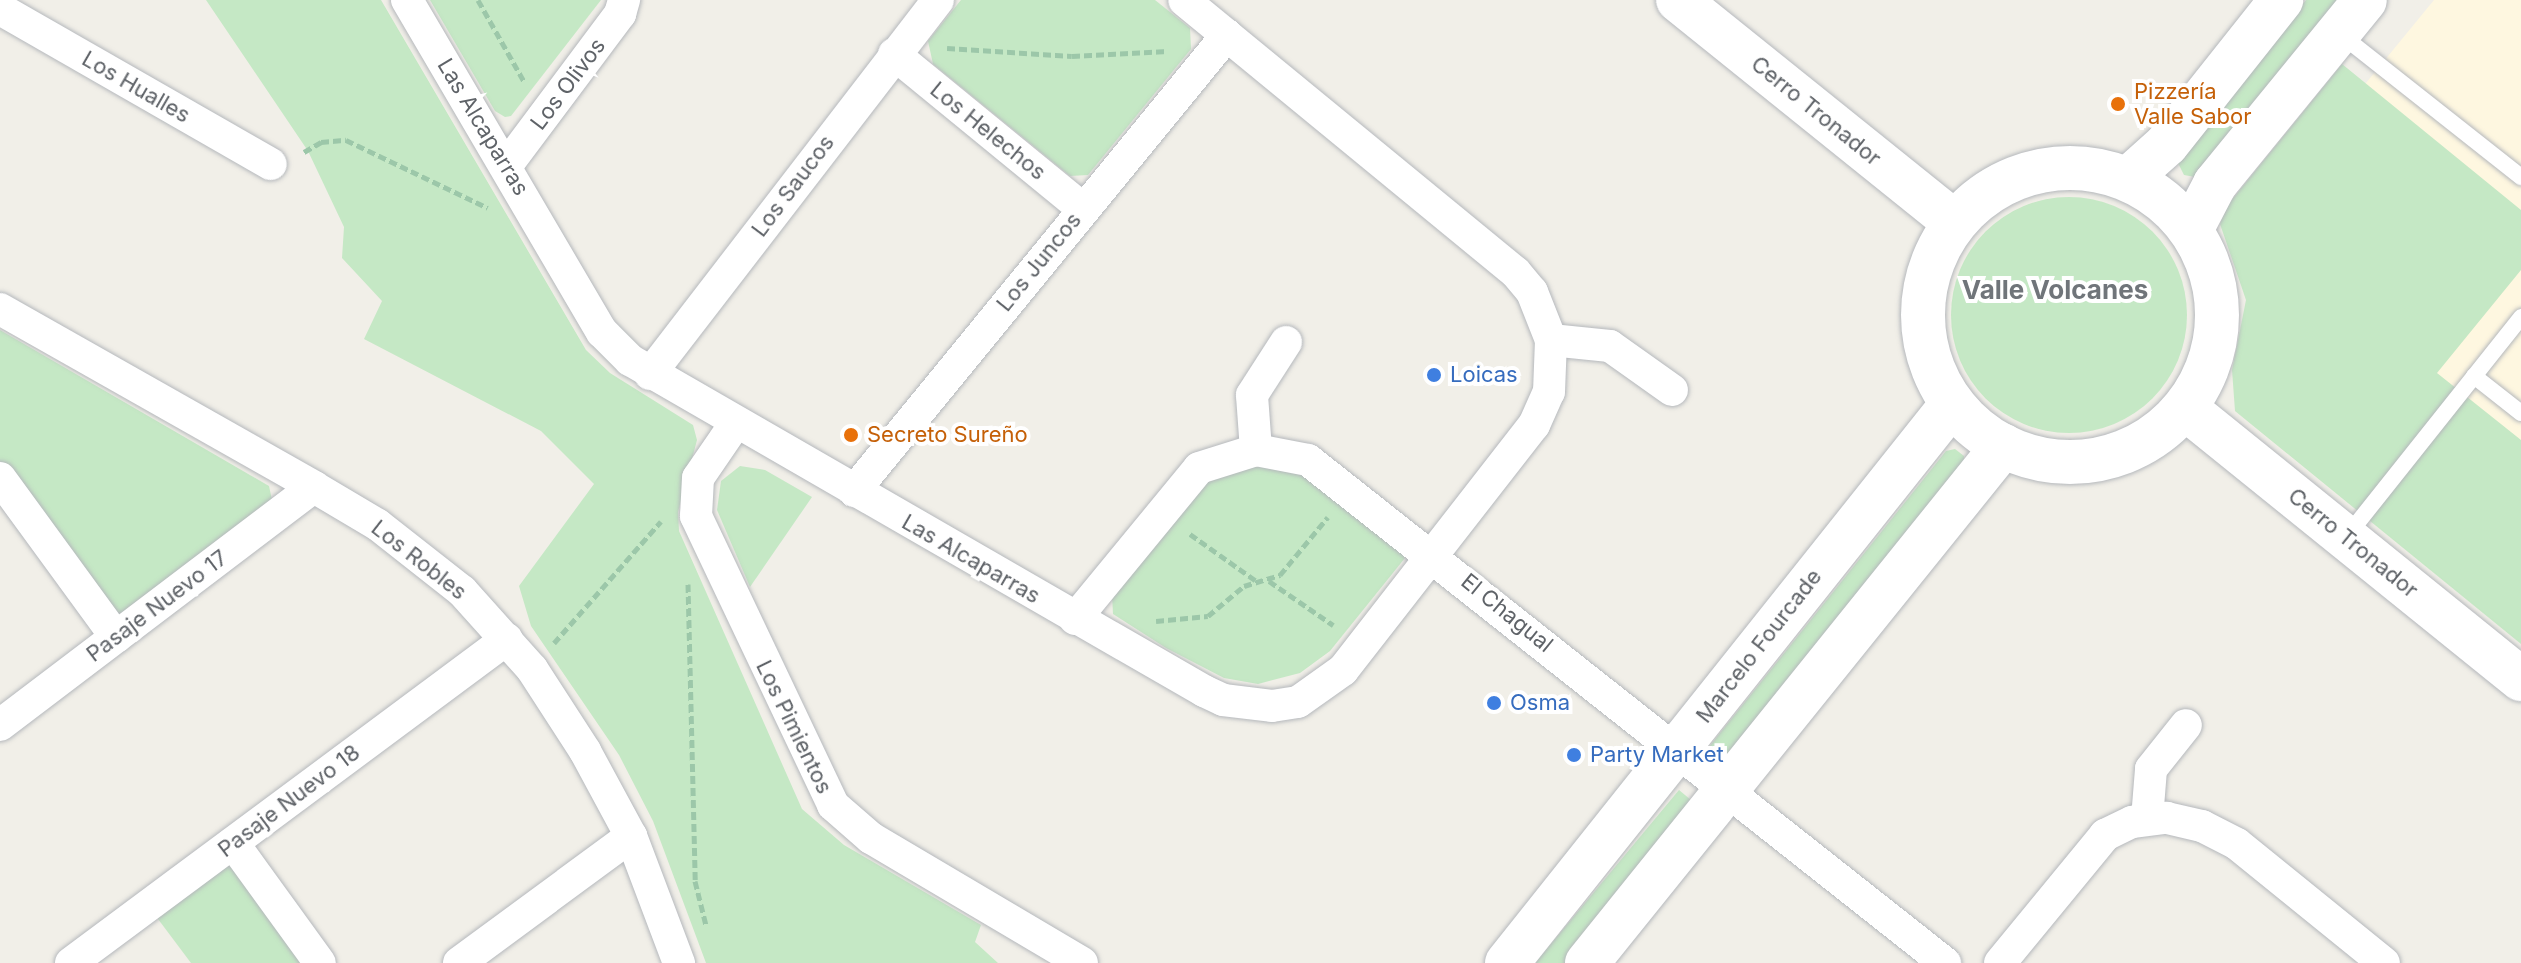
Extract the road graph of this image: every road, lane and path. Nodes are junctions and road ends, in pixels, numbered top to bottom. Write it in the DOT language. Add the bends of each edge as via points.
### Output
graph roads {
  1 [pos="407,0"];
  2 [pos="478,0"];
  3 [pos="624,0"];
  4 [pos="938,0"];
  5 [pos="1184,0"];
  6 [pos="1678,0"];
  7 [pos="2281,0"];
  8 [pos="0,9"];
  9 [pos="2352,16"];
  10 [pos="1227,35"];
  11 [pos="894,54"];
  12 [pos="544,115"];
  13 [pos="271,164"];
  14 [pos="507,165"];
  15 [pos="2521,177"];
  16 [pos="2128,179"];
  17 [pos="1082,208"];
  18 [pos="1954,222"];
  19 [pos="542,226"];
  20 [pos="2191,230"];
  21 [pos="0,309"];
  22 [pos="2521,317"];
  23 [pos="1551,340"];
  24 [pos="1286,342"];
  25 [pos="650,374"];
  26 [pos="2474,376"];
  27 [pos="1672,390"];
  28 [pos="1952,404"];
  29 [pos="2185,408"];
  30 [pos="2521,413"];
  31 [pos="735,424"];
  32 [pos="2003,446"];
  33 [pos="1256,450"];
  34 [pos="0,478"];
  35 [pos="698,478"];
  36 [pos="314,487"];
  37 [pos="1350,488"];
  38 [pos="854,491"];
  39 [pos="1159,512"];
  40 [pos="696,516"];
  41 [pos="2346,537"];
  42 [pos="1435,555"];
  43 [pos="1255,580"];
  44 [pos="1268,580"];
  45 [pos="1075,619"];
  46 [pos="1144,621"];
  47 [pos="116,637"];
  48 [pos="507,639"];
  49 [pos="1365,646"];
  50 [pos="532,669"];
  51 [pos="2521,679"];
  52 [pos="0,725"];
  53 [pos="2186,725"];
  54 [pos="1677,750"];
  55 [pos="1726,789"];
  56 [pos="2147,819"];
  57 [pos="631,836"];
  58 [pos="233,843"];
  59 [pos="708,936"];
  60 [pos="71,963"];
  61 [pos="320,963"];
  62 [pos="459,963"];
  63 [pos="679,963"];
  64 [pos="1082,963"];
  65 [pos="1507,963"];
  66 [pos="1587,963"];
  67 [pos="1945,963"];
  68 [pos="2000,963"];
  69 [pos="2384,963"];
  1 -- 14 [label="street, Las Alcaparras"];
  2 -- 12 [label="path"];
  3 -- 12 [label="street, Los Olivos" via="620,14"];
  4 -- 11 [label="street, Los Saucos"];
  5 -- 10 [label="street, Las Alcaparras"];
  6 -- 18 [label="street, Cerro Tronador"];
  7 -- 16 [label="street" via="2158,153"];
  8 -- 13 [label="street, Los Hualles"];
  9 -- 15 [label="lane"];
  9 -- 20 [label="street" via="2215,184"];
  10 -- 11 [label="path" via="1142,56 991,48"];
  10 -- 17 [label="street, Los Juncos"];
  10 -- 23 [label="street, Las Alcaparras" via="1515,272 1532,292"];
  11 -- 17 [label="street, Los Helechos"];
  11 -- 25 [label="street, Los Saucos"];
  12 -- 14 [label="street, Los Olivos"];
  13 -- 19 [label="path" via="321,142 346,140 478,205"];
  14 -- 19 [label="street, Las Alcaparras"];
  16 -- 18 [label="street" via="2098,170 2034,171 2004,182"];
  16 -- 20 [label="street" via="2163,201"];
  17 -- 38 [label="street, Los Juncos"];
  18 -- 28 [label="street" via="1936,249 1921,313 1932,366"];
  19 -- 25 [label="street, Las Alcaparras" via="602,332"];
  20 -- 29 [label="street" via="2206,258 2218,320 2208,367"];
  21 -- 36 [label="street, Los Robles"];
  22 -- 26 [label="lane"];
  23 -- 27 [label="street" via="1610,346"];
  23 -- 42 [label="street, Las Alcaparras" via="1543,410"];
  24 -- 33 [label="street" via="1252,395"];
  25 -- 31 [label="street, Las Alcaparras"];
  26 -- 30 [label="lane"];
  26 -- 41 [label="lane"];
  28 -- 32 [label="street"];
  28 -- 54 [label="street, Marcelo Fourcade"];
  29 -- 32 [label="street" via="2151,438 2101,459 2034,458"];
  29 -- 41 [label="street, Cerro Tronador"];
  31 -- 35 [label="street"];
  31 -- 38 [label="street, Las Alcaparras"];
  32 -- 55 [label="street"];
  33 -- 37 [label="street, El Chagual" via="1308,460"];
  33 -- 39 [label="street, El Chagual" via="1199,468"];
  34 -- 47 [label="street"];
  35 -- 40 [label="street, Los Pimientos"];
  35 -- 50 [label="path"];
  36 -- 47 [label="street, Pasaje Nuevo 17"];
  36 -- 48 [label="street, Los Robles" via="424,559"];
  37 -- 42 [label="street, El Chagual"];
  37 -- 44 [label="path" via="1291,565"];
  38 -- 45 [label="street, Las Alcaparras"];
  39 -- 43 [label="path"];
  39 -- 45 [label="street, El Chagual"];
  40 -- 59 [label="path" via="688,587 695,881"];
  40 -- 64 [label="street, Los Pimientos" via="833,805 871,838"];
  41 -- 51 [label="street, Cerro Tronador"];
  42 -- 49 [label="street, Las Alcaparras"];
  42 -- 54 [label="street, El Chagual"];
  43 -- 44 [label="path"];
  43 -- 46 [label="path" via="1208,616"];
  44 -- 49 [label="path"];
  45 -- 49 [label="street, Las Alcaparras" via="1204,691 1243,704 1298,702 1320,690"];
  47 -- 52 [label="street, Pasaje Nuevo 17"];
  48 -- 50 [label="street, Los Robles"];
  48 -- 58 [label="street, Pasaje Nuevo 18"];
  50 -- 57 [label="street, Los Robles"];
  53 -- 56 [label="street" via="2151,769"];
  54 -- 55 [label="street, El Chagual"];
  54 -- 65 [label="street, Marcelo Fourcade"];
  55 -- 66 [label="street"];
  55 -- 67 [label="street, El Chagual"];
  56 -- 68 [label="street" via="2119,826 2089,849"];
  56 -- 69 [label="street" via="2185,820 2237,844"];
  57 -- 62 [label="street"];
  57 -- 63 [label="street, Los Robles"];
  58 -- 60 [label="street, Pasaje Nuevo 18"];
  58 -- 61 [label="street"];
}
